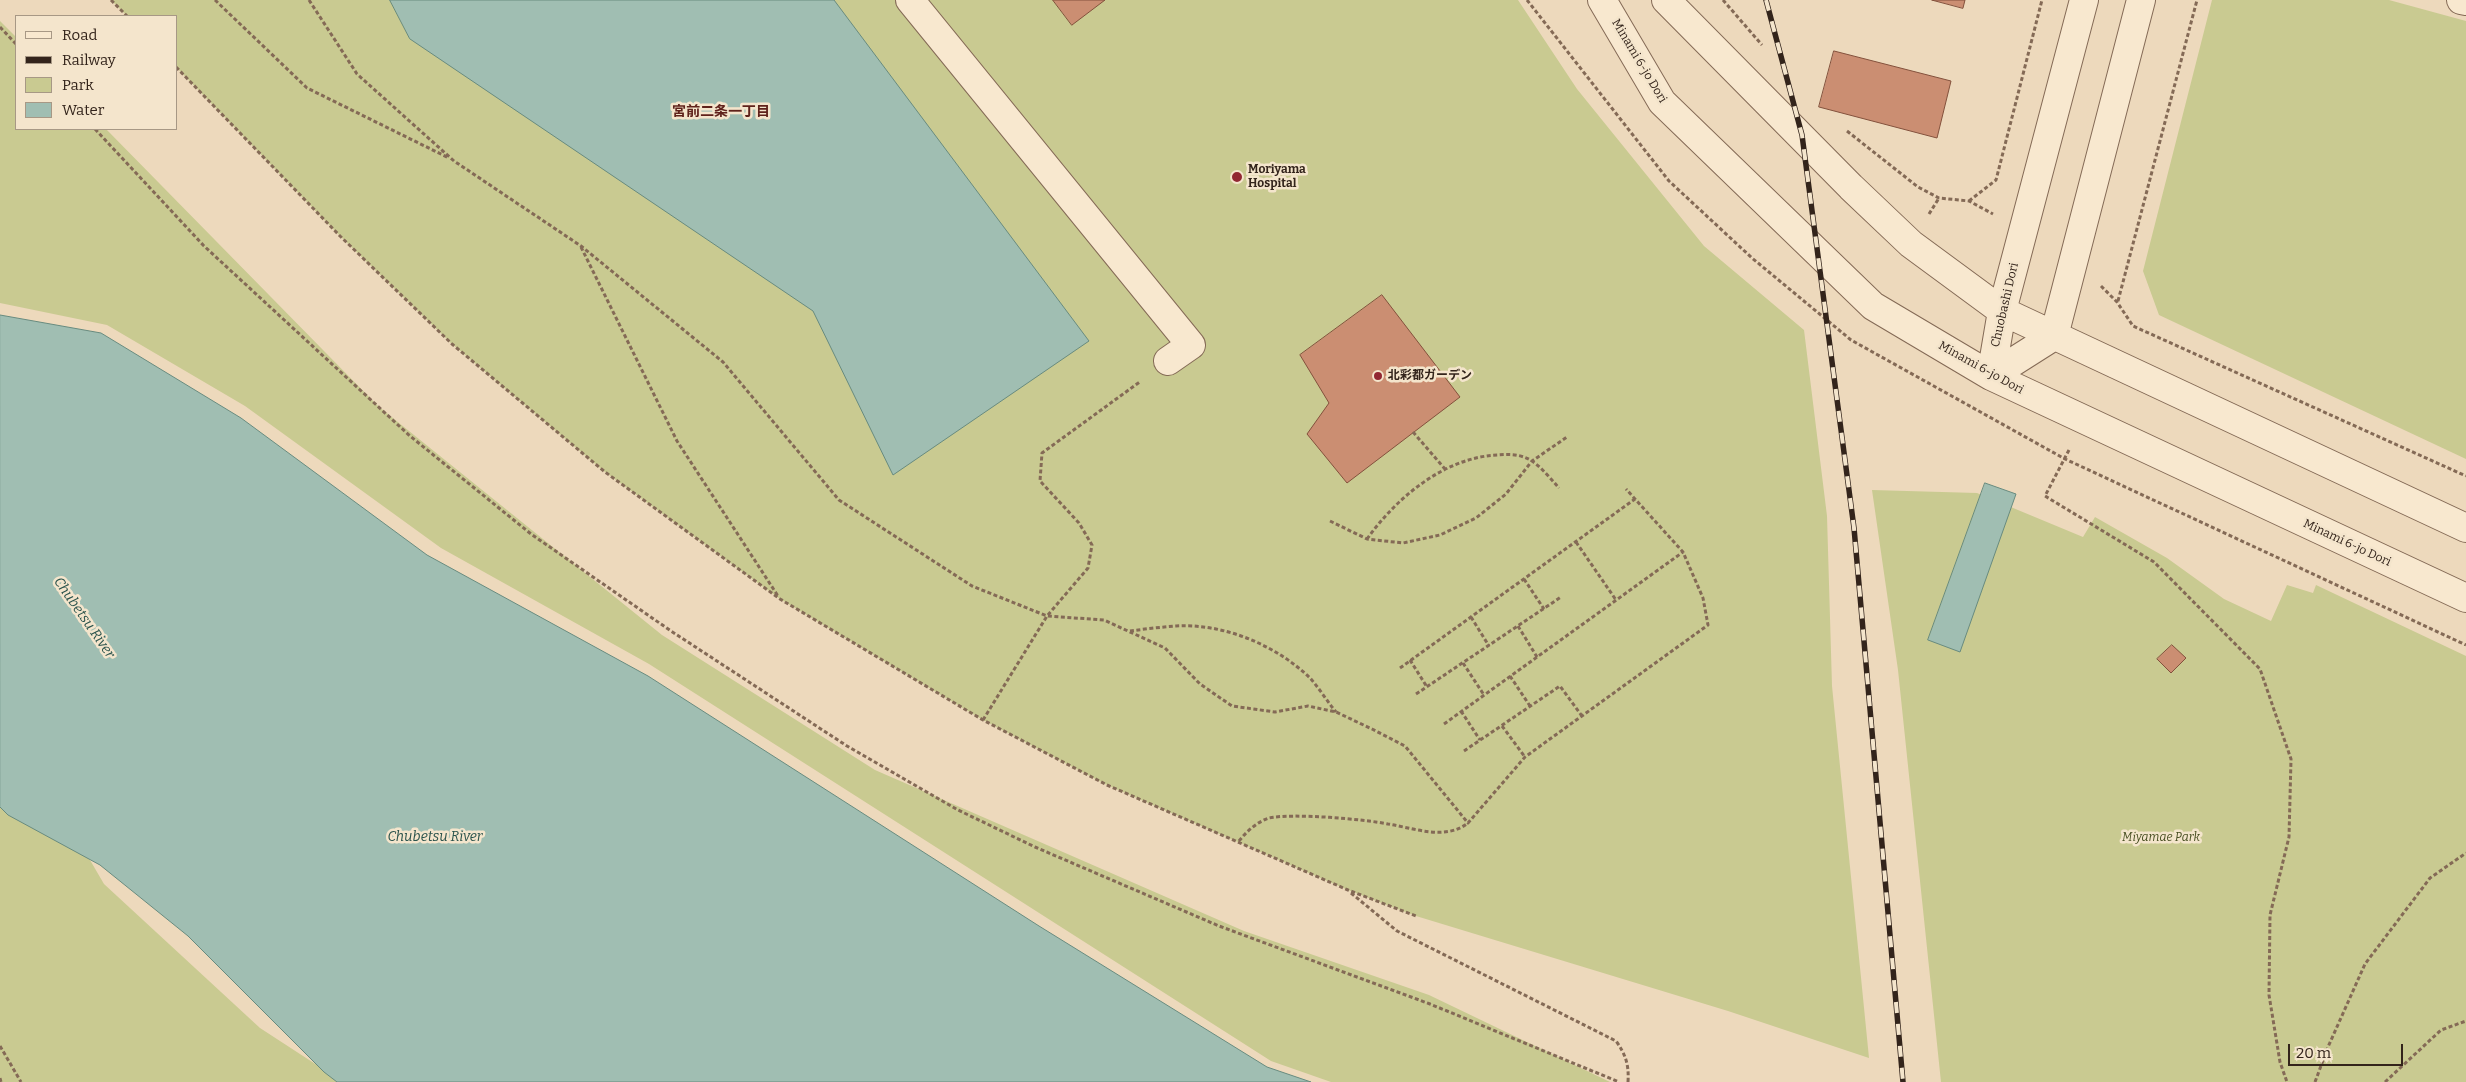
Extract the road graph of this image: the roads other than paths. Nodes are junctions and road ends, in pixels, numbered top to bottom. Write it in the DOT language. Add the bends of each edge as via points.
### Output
graph roads {
  1 [pos="910,0"];
  2 [pos="1602,0"];
  3 [pos="1666,0"];
  4 [pos="2084,0"];
  5 [pos="2141,0"];
  6 [pos="2461,0"];
  7 [pos="2466,1"];
  8 [pos="2002,311"];
  9 [pos="2054,336"];
  10 [pos="1168,361"];
  11 [pos="1991,376"];
  12 [pos="2466,528"];
  13 [pos="2466,598"];
  1 -- 10 [label="street" via="1192,346"];
  2 -- 11 [label="street, Minami 6-jo Dori" via="1662,102 1836,271 1873,306"];
  3 -- 8 [label="street" via="1911,244"];
  4 -- 8 [label="street, Chuobashi Dori"];
  5 -- 9 [label="street"];
  6 -- 7 [label="street"];
  8 -- 9 [label="street"];
  8 -- 11 [label="street, Chuobashi Dori"];
  9 -- 11 [label="street, Chuobashi Dori"];
  9 -- 12 [label="street"];
  11 -- 13 [label="street, Minami 6-jo Dori"];
}
